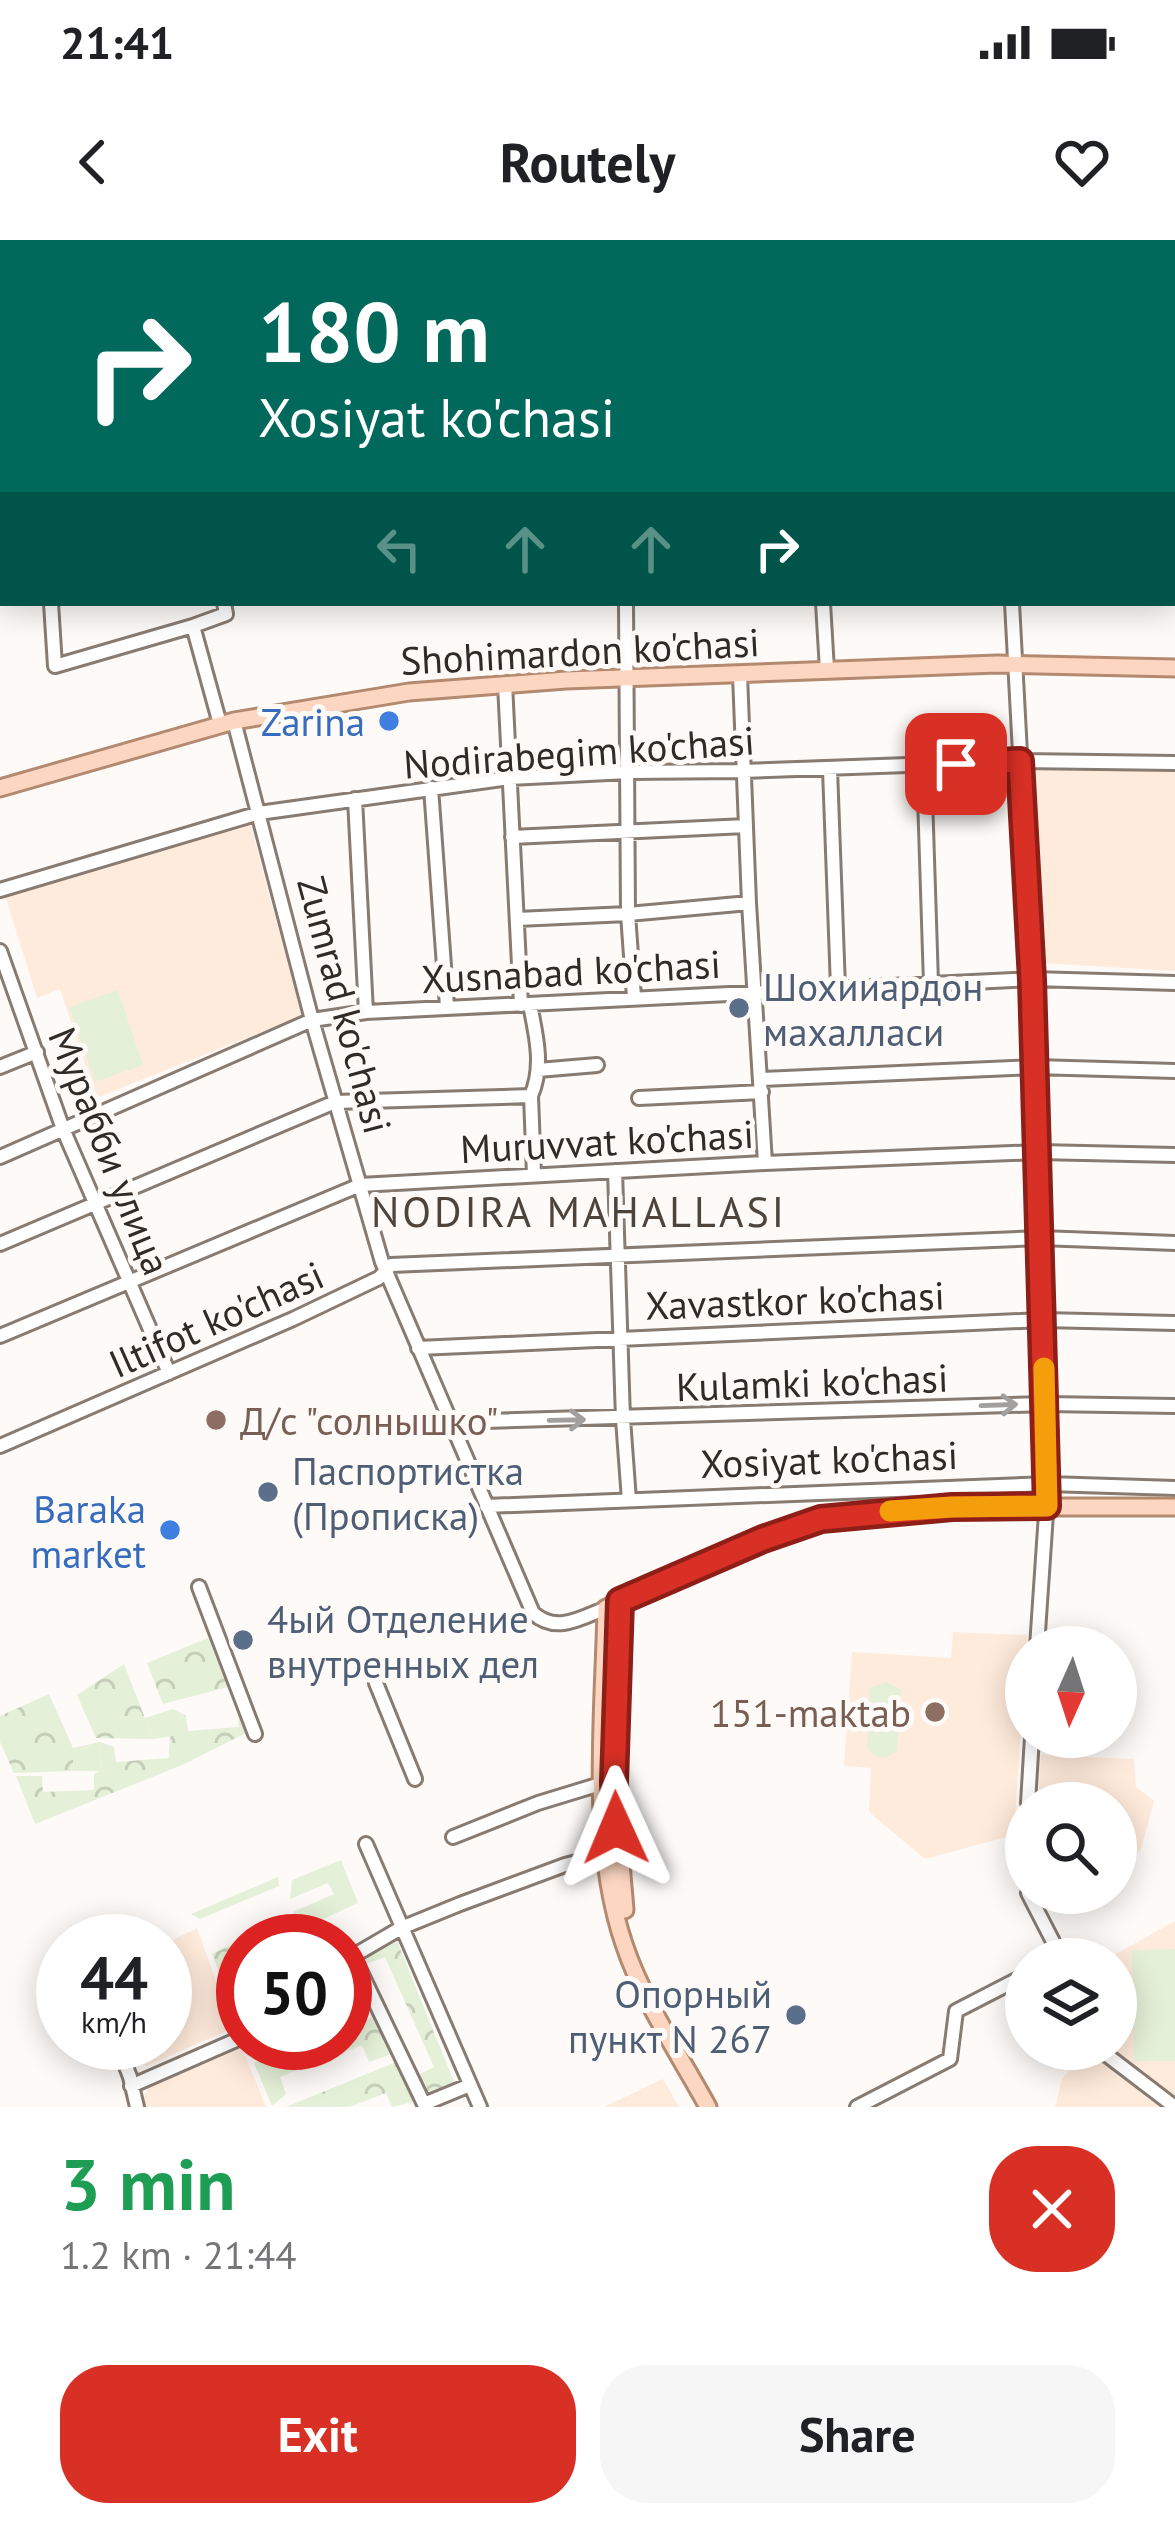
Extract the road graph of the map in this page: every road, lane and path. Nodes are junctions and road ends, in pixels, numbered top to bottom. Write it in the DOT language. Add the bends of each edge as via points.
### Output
graph roads {
  1 [pos="51,606"];
  2 [pos="225,606"];
  3 [pos="626,606"];
  4 [pos="823,606"];
  5 [pos="1012,606"];
  6 [pos="194,626"];
  7 [pos="1014,664"];
  8 [pos="1175,668"];
  9 [pos="826,670"];
  10 [pos="740,675"];
  11 [pos="628,677"];
  12 [pos="505,684"];
  13 [pos="227,723"];
  14 [pos="1020,761"];
  15 [pos="1175,764"];
  16 [pos="923,765"];
  17 [pos="830,769"];
  18 [pos="742,771"];
  19 [pos="628,772"];
  20 [pos="510,778"];
  21 [pos="0,788"];
  22 [pos="430,788"];
  23 [pos="355,799"];
  24 [pos="259,813"];
  25 [pos="746,826"];
  26 [pos="628,833"];
  27 [pos="512,836"];
  28 [pos="0,890"];
  29 [pos="749,903"];
  30 [pos="628,914"];
  31 [pos="517,919"];
  32 [pos="0,951"];
  33 [pos="4,976"];
  34 [pos="1032,980"];
  35 [pos="1175,982"];
  36 [pos="931,985"];
  37 [pos="838,988"];
  38 [pos="755,992"];
  39 [pos="634,997"];
  40 [pos="525,1005"];
  41 [pos="447,1006"];
  42 [pos="366,1012"];
  43 [pos="312,1020"];
  44 [pos="37,1052"];
  45 [pos="597,1065"];
  46 [pos="0,1067"];
  47 [pos="1035,1067"];
  48 [pos="538,1070"];
  49 [pos="1175,1071"];
  50 [pos="762,1086"];
  51 [pos="531,1096"];
  52 [pos="639,1098"];
  53 [pos="335,1102"];
  54 [pos="63,1130"];
  55 [pos="1038,1152"];
  56 [pos="1175,1155"];
  57 [pos="0,1156"];
  58 [pos="765,1163"];
  59 [pos="615,1171"];
  60 [pos="534,1174"];
  61 [pos="360,1185"];
  62 [pos="95,1203"];
  63 [pos="1040,1238"];
  64 [pos="1175,1243"];
  65 [pos="0,1244"];
  66 [pos="618,1255"];
  67 [pos="386,1271"];
  68 [pos="130,1281"];
  69 [pos="1042,1320"];
  70 [pos="1175,1323"];
  71 [pos="0,1336"];
  72 [pos="621,1337"];
  73 [pos="418,1348"];
  74 [pos="169,1372"];
  75 [pos="1045,1404"];
  76 [pos="1175,1406"];
  77 [pos="623,1419"];
  78 [pos="450,1422"];
  79 [pos="0,1446"];
  80 [pos="1048,1484"];
  81 [pos="1175,1488"];
  82 [pos="629,1499"];
  83 [pos="486,1506"];
  84 [pos="1047,1506"];
  85 [pos="1175,1507"];
  86 [pos="199,1587"];
  87 [pos="613,1605"];
  88 [pos="1038,1626"];
  89 [pos="376,1683"];
  90 [pos="255,1734"];
  91 [pos="415,1779"];
  92 [pos="608,1782"];
  93 [pos="453,1837"];
  94 [pos="366,1844"];
  95 [pos="612,1853"];
  96 [pos="401,1928"];
  97 [pos="372,1945"];
  98 [pos="1005,1986"];
  99 [pos="372,1997"];
  100 [pos="216,2049"];
  101 [pos="126,2070"];
  102 [pos="1127,2070"];
  103 [pos="470,2085"];
  104 [pos="131,2086"];
  105 [pos="137,2107"];
  106 [pos="480,2107"];
  107 [pos="708,2107"];
  108 [pos="719,2107"];
  109 [pos="857,2107"];
  110 [pos="1175,2107"];
  1 -- 6 [label="street" via="55,666"];
  2 -- 6 [label="street" via="226,614"];
  3 -- 11 [label="street"];
  4 -- 9 [label="street"];
  5 -- 7 [label="street"];
  6 -- 13 [label="street, Zumrad ko'chasi"];
  7 -- 8 [label="main road, Shohimardon ko'chasi"];
  7 -- 9 [label="main road, Shohimardon ko'chasi"];
  7 -- 14 [label="street"];
  9 -- 10 [label="main road, Shohimardon ko'chasi"];
  10 -- 11 [label="main road, Shohimardon ko'chasi"];
  10 -- 18 [label="street"];
  11 -- 12 [label="main road, Shohimardon ko'chasi"];
  11 -- 19 [label="street"];
  12 -- 13 [label="main road, Shohimardon ko'chasi"];
  12 -- 20 [label="street"];
  13 -- 21 [label="main road, Shohimardon ko'chasi"];
  13 -- 24 [label="street, Zumrad ko'chasi"];
  14 -- 15 [label="street, Nodirabegim ko'chasi"];
  14 -- 16 [label="street, Nodirabegim ko'chasi"];
  14 -- 34 [label="street"];
  16 -- 17 [label="street, Nodirabegim ko'chasi"];
  16 -- 36 [label="street"];
  17 -- 18 [label="street, Nodirabegim ko'chasi"];
  17 -- 37 [label="street"];
  18 -- 19 [label="street, Nodirabegim ko'chasi"];
  18 -- 25 [label="street"];
  19 -- 20 [label="street, Nodirabegim ko'chasi"];
  19 -- 26 [label="street"];
  20 -- 22 [label="street, Nodirabegim ko'chasi"];
  20 -- 27 [label="street"];
  22 -- 23 [label="street, Nodirabegim ko'chasi"];
  22 -- 41 [label="street"];
  23 -- 24 [label="street, Nodirabegim ko'chasi"];
  23 -- 42 [label="street"];
  24 -- 28 [label="street, Nodirabegim ko'chasi"];
  24 -- 43 [label="street, Zumrad ko'chasi"];
  25 -- 26 [label="street"];
  25 -- 29 [label="street"];
  26 -- 27 [label="street"];
  26 -- 30 [label="street"];
  27 -- 31 [label="street"];
  29 -- 30 [label="street"];
  29 -- 38 [label="street"];
  30 -- 31 [label="street"];
  30 -- 39 [label="street"];
  31 -- 40 [label="street"];
  32 -- 33 [label="street, Мурабби улица"];
  33 -- 44 [label="street, Мурабби улица"];
  34 -- 35 [label="street, Xusnabad ko'chasi"];
  34 -- 36 [label="street, Xusnabad ko'chasi"];
  34 -- 47 [label="street"];
  36 -- 37 [label="street, Xusnabad ko'chasi"];
  37 -- 38 [label="street, Xusnabad ko'chasi"];
  38 -- 39 [label="street, Xusnabad ko'chasi"];
  38 -- 50 [label="street"];
  39 -- 40 [label="street, Xusnabad ko'chasi"];
  40 -- 41 [label="street, Xusnabad ko'chasi"];
  40 -- 48 [label="street"];
  41 -- 42 [label="street, Xusnabad ko'chasi"];
  42 -- 43 [label="street, Xusnabad ko'chasi"];
  43 -- 53 [label="street, Zumrad ko'chasi"];
  43 -- 54 [label="street, Xusnabad ko'chasi"];
  44 -- 46 [label="street"];
  44 -- 54 [label="street, Мурабби улица"];
  45 -- 48 [label="street"];
  47 -- 49 [label="street"];
  47 -- 50 [label="street"];
  47 -- 55 [label="street"];
  48 -- 51 [label="street"];
  50 -- 52 [label="street"];
  50 -- 58 [label="street"];
  51 -- 53 [label="street"];
  51 -- 60 [label="street"];
  53 -- 61 [label="street, Zumrad ko'chasi"];
  53 -- 62 [label="street"];
  54 -- 57 [label="street, Xusnabad ko'chasi"];
  54 -- 62 [label="street, Мурабби улица"];
  55 -- 56 [label="street, Muruvvat ko'chasi"];
  55 -- 58 [label="street, Muruvvat ko'chasi"];
  55 -- 63 [label="street"];
  58 -- 59 [label="street, Muruvvat ko'chasi"];
  59 -- 60 [label="street, Muruvvat ko'chasi"];
  59 -- 66 [label="street"];
  60 -- 61 [label="street, Muruvvat ko'chasi"];
  61 -- 67 [label="street, Zumrad ko'chasi"];
  61 -- 68 [label="street, Muruvvat ko'chasi"];
  62 -- 65 [label="street"];
  62 -- 68 [label="street, Мурабби улица"];
  63 -- 64 [label="street, Iltifot ko'chasi"];
  63 -- 66 [label="street, Iltifot ko'chasi"];
  63 -- 69 [label="street"];
  66 -- 67 [label="street, Iltifot ko'chasi"];
  66 -- 72 [label="street"];
  67 -- 73 [label="street, Zumrad ko'chasi"];
  67 -- 74 [label="street, Iltifot ko'chasi"];
  68 -- 71 [label="street, Muruvvat ko'chasi"];
  68 -- 74 [label="street, Мурабби улица"];
  69 -- 70 [label="street, Xavastkor ko'chasi"];
  69 -- 72 [label="street, Xavastkor ko'chasi"];
  69 -- 75 [label="street"];
  72 -- 73 [label="street, Xavastkor ko'chasi"];
  72 -- 77 [label="street"];
  73 -- 78 [label="street, Zumrad ko'chasi"];
  74 -- 79 [label="street, Iltifot ko'chasi"];
  75 -- 76 [label="street, Kulamki ko'chasi"];
  77 -- 75 [label="street, Kulamki ko'chasi, one-way"];
  75 -- 80 [label="street"];
  78 -- 77 [label="street, Kulamki ko'chasi, one-way"];
  77 -- 82 [label="street"];
  78 -- 83 [label="street, Zumrad ko'chasi"];
  80 -- 81 [label="street, Xosiyat ko'chasi"];
  80 -- 82 [label="street, Xosiyat ko'chasi"];
  80 -- 84 [label="street"];
  82 -- 83 [label="street, Xosiyat ko'chasi"];
  83 -- 87 [label="street, Zumrad ko'chasi" via="537,1617 562,1624"];
  84 -- 85 [label="main road, Xosiyat ko'chasi"];
  84 -- 87 [label="main road, Xosiyat ko'chasi" via="821,1519"];
  84 -- 88 [label="street"];
  86 -- 90 [label="street"];
  87 -- 92 [label="main road"];
  89 -- 91 [label="street"];
  92 -- 93 [label="street"];
  92 -- 95 [label="main road"];
  94 -- 96 [label="street"];
  95 -- 96 [label="street"];
  95 -- 107 [label="main road" via="626,1949"];
  95 -- 108 [label="main road" via="634,1946"];
  96 -- 97 [label="street"];
  96 -- 103 [label="street"];
  98 -- 109 [label="street" via="956,2011 950,2059"];
  99 -- 103 [label="street" via="424,2104"];
  100 -- 104 [label="street"];
  101 -- 104 [label="street"];
  102 -- 110 [label="street"];
  103 -- 106 [label="street"];
  104 -- 105 [label="street"];
}
